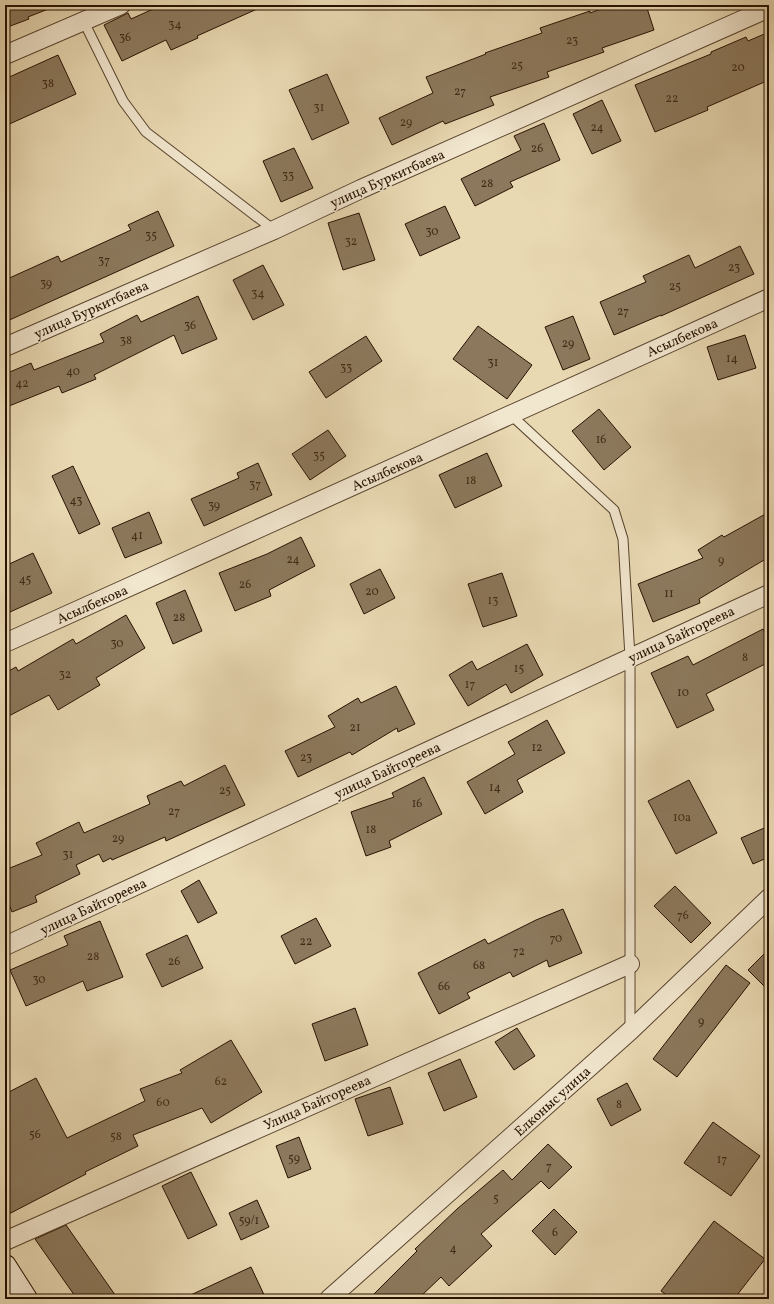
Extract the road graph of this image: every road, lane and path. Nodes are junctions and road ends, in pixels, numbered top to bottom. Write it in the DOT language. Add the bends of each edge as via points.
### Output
graph roads {
  1 [pos="121,5"];
  2 [pos="769,8"];
  3 [pos="84,22"];
  4 [pos="5,55"];
  5 [pos="274,230"];
  6 [pos="769,298"];
  7 [pos="5,347"];
  8 [pos="511,415"];
  9 [pos="769,594"];
  10 [pos="5,643"];
  11 [pos="630,657"];
  12 [pos="769,898"];
  13 [pos="5,946"];
  14 [pos="630,964"];
  15 [pos="630,1031"];
  16 [pos="5,1241"];
  17 [pos="5,1266"];
  18 [pos="26,1299"];
  19 [pos="329,1299"];
  1 -- 3 [label="street"];
  2 -- 5 [label="street, улица Буркитбаева"];
  3 -- 4 [label="street"];
  3 -- 5 [label="lane" via="123,101 146,132"];
  5 -- 7 [label="street, улица Буркитбаева"];
  6 -- 8 [label="street, Асылбекова"];
  8 -- 10 [label="street, Асылбекова"];
  8 -- 11 [label="lane" via="614,510 623,539"];
  9 -- 11 [label="street, улица Байтореева"];
  11 -- 13 [label="street, улица Байтореева"];
  11 -- 14 [label="lane"];
  12 -- 15 [label="street, Елконыс улица"];
  14 -- 15 [label="lane"];
  14 -- 16 [label="street, Улица Байтореева"];
  15 -- 19 [label="street, Елконыс улица"];
  17 -- 18 [label="main road"];
}
